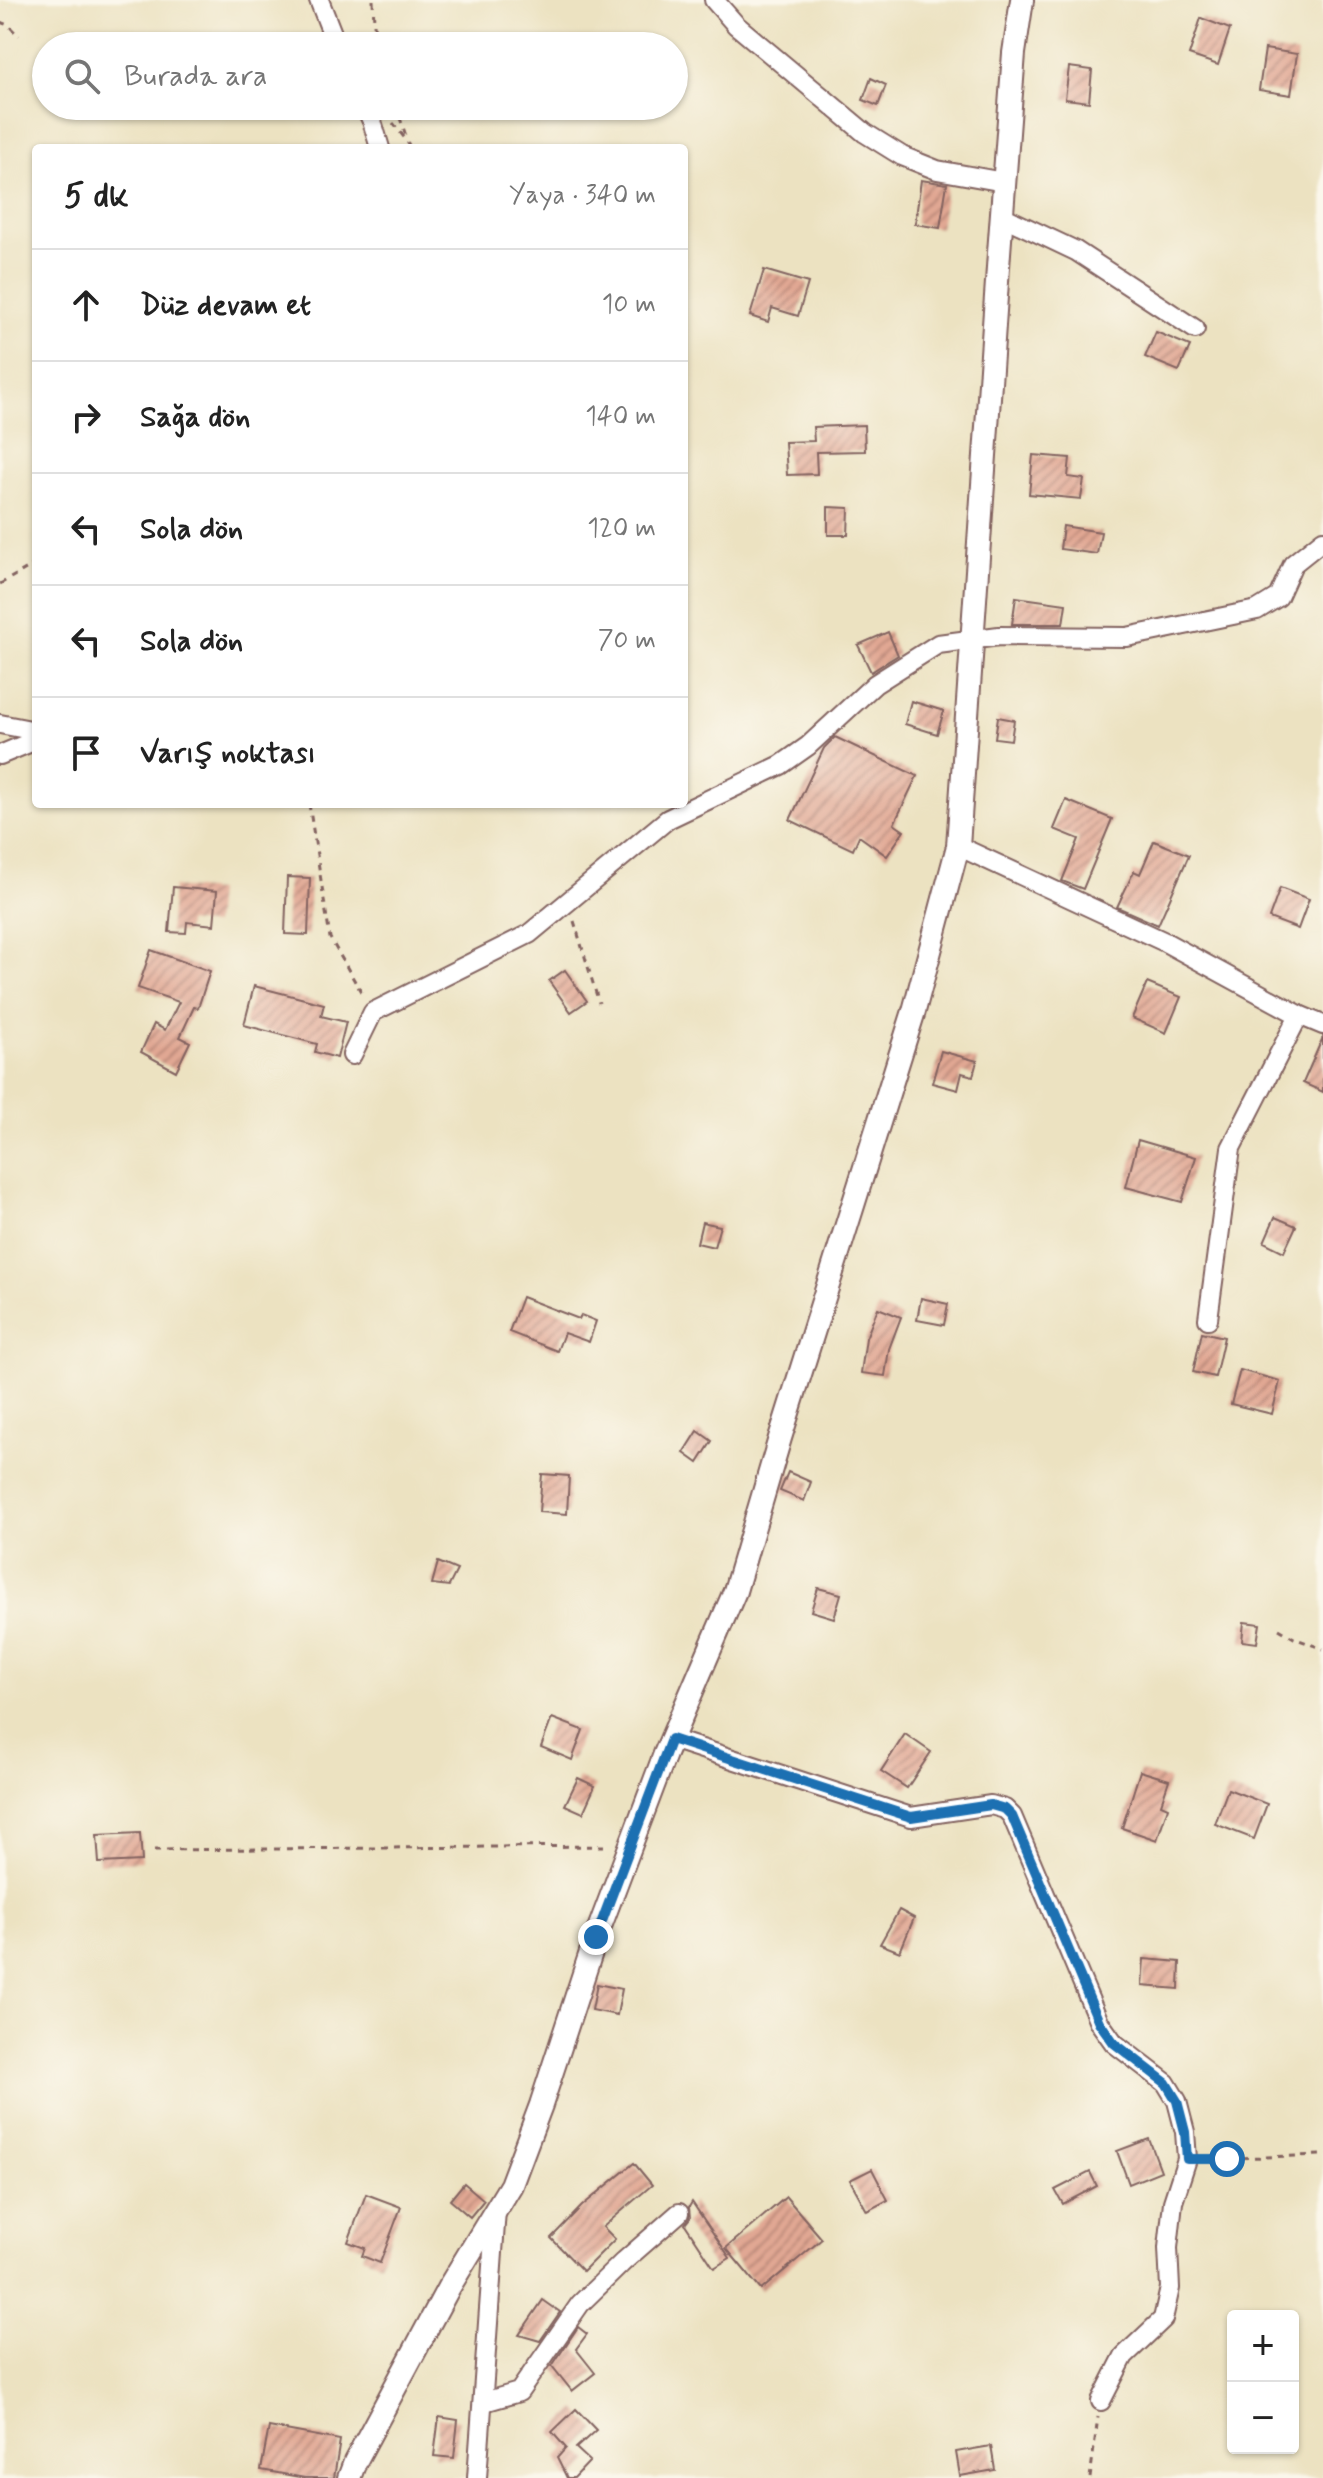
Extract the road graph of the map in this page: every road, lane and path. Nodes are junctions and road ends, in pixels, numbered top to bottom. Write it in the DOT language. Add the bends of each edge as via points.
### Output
graph roads {
  1 [pos="319,0"];
  2 [pos="373,0"];
  3 [pos="714,0"];
  4 [pos="1022,0"];
  5 [pos="0,22"];
  6 [pos="332,32"];
  7 [pos="374,32"];
  8 [pos="19,36"];
  9 [pos="372,120"];
  10 [pos="401,120"];
  11 [pos="409,143"];
  12 [pos="379,144"];
  13 [pos="1004,182"];
  14 [pos="1002,216"];
  15 [pos="1195,329"];
  16 [pos="1323,540"];
  17 [pos="32,565"];
  18 [pos="0,584"];
  19 [pos="973,640"];
  20 [pos="0,724"];
  21 [pos="32,730"];
  22 [pos="32,742"];
  23 [pos="0,755"];
  24 [pos="310,808"];
  25 [pos="958,846"];
  26 [pos="568,902"];
  27 [pos="599,1003"];
  28 [pos="373,1012"];
  29 [pos="1299,1015"];
  30 [pos="1323,1025"];
  31 [pos="352,1055"];
  32 [pos="1208,1319"];
  33 [pos="1279,1629"];
  34 [pos="1323,1649"];
  35 [pos="671,1739"];
  36 [pos="631,1845"];
  37 [pos="154,1850"];
  38 [pos="1323,2155"];
  39 [pos="1187,2159"];
  40 [pos="496,2210"];
  41 [pos="679,2213"];
  42 [pos="1101,2401"];
  43 [pos="484,2402"];
  44 [pos="349,2478"];
  45 [pos="477,2478"];
  46 [pos="1090,2478"];
  1 -- 6 [label="street"];
  2 -- 7 [label="path"];
  3 -- 13 [label="street" via="736,25 865,133 937,170"];
  4 -- 13 [label="street"];
  5 -- 8 [label="path"];
  9 -- 12 [label="street"];
  10 -- 11 [label="path"];
  13 -- 14 [label="street"];
  14 -- 15 [label="street" via="1076,251"];
  14 -- 19 [label="street"];
  16 -- 19 [label="street" via="1293,564 1278,597 1257,610 1127,637"];
  17 -- 18 [label="path"];
  19 -- 25 [label="street"];
  19 -- 26 [label="street" via="938,644 875,684 808,746 781,765 668,819"];
  20 -- 21 [label="street"];
  22 -- 23 [label="street"];
  24 -- 28 [label="path" via="330,938"];
  25 -- 29 [label="street" via="1165,942"];
  25 -- 35 [label="street" via="914,1011 735,1591"];
  26 -- 27 [label="path"];
  26 -- 28 [label="street" via="529,934"];
  28 -- 31 [label="street"];
  29 -- 30 [label="street"];
  29 -- 32 [label="street" via="1231,1148"];
  33 -- 34 [label="path"];
  35 -- 36 [label="street"];
  35 -- 39 [label="street" via="911,1817 991,1805 1005,1809 1099,2022 1114,2043 1166,2083 1177,2101"];
  36 -- 37 [label="path"];
  36 -- 40 [label="street" via="526,2145"];
  38 -- 39 [label="path"];
  39 -- 42 [label="street" via="1173,2202 1170,2288 1163,2319 1124,2356"];
  40 -- 43 [label="street"];
  40 -- 44 [label="street" via="449,2287"];
  41 -- 43 [label="street" via="580,2304 519,2392"];
  42 -- 46 [label="path"];
  43 -- 45 [label="street"];
}
